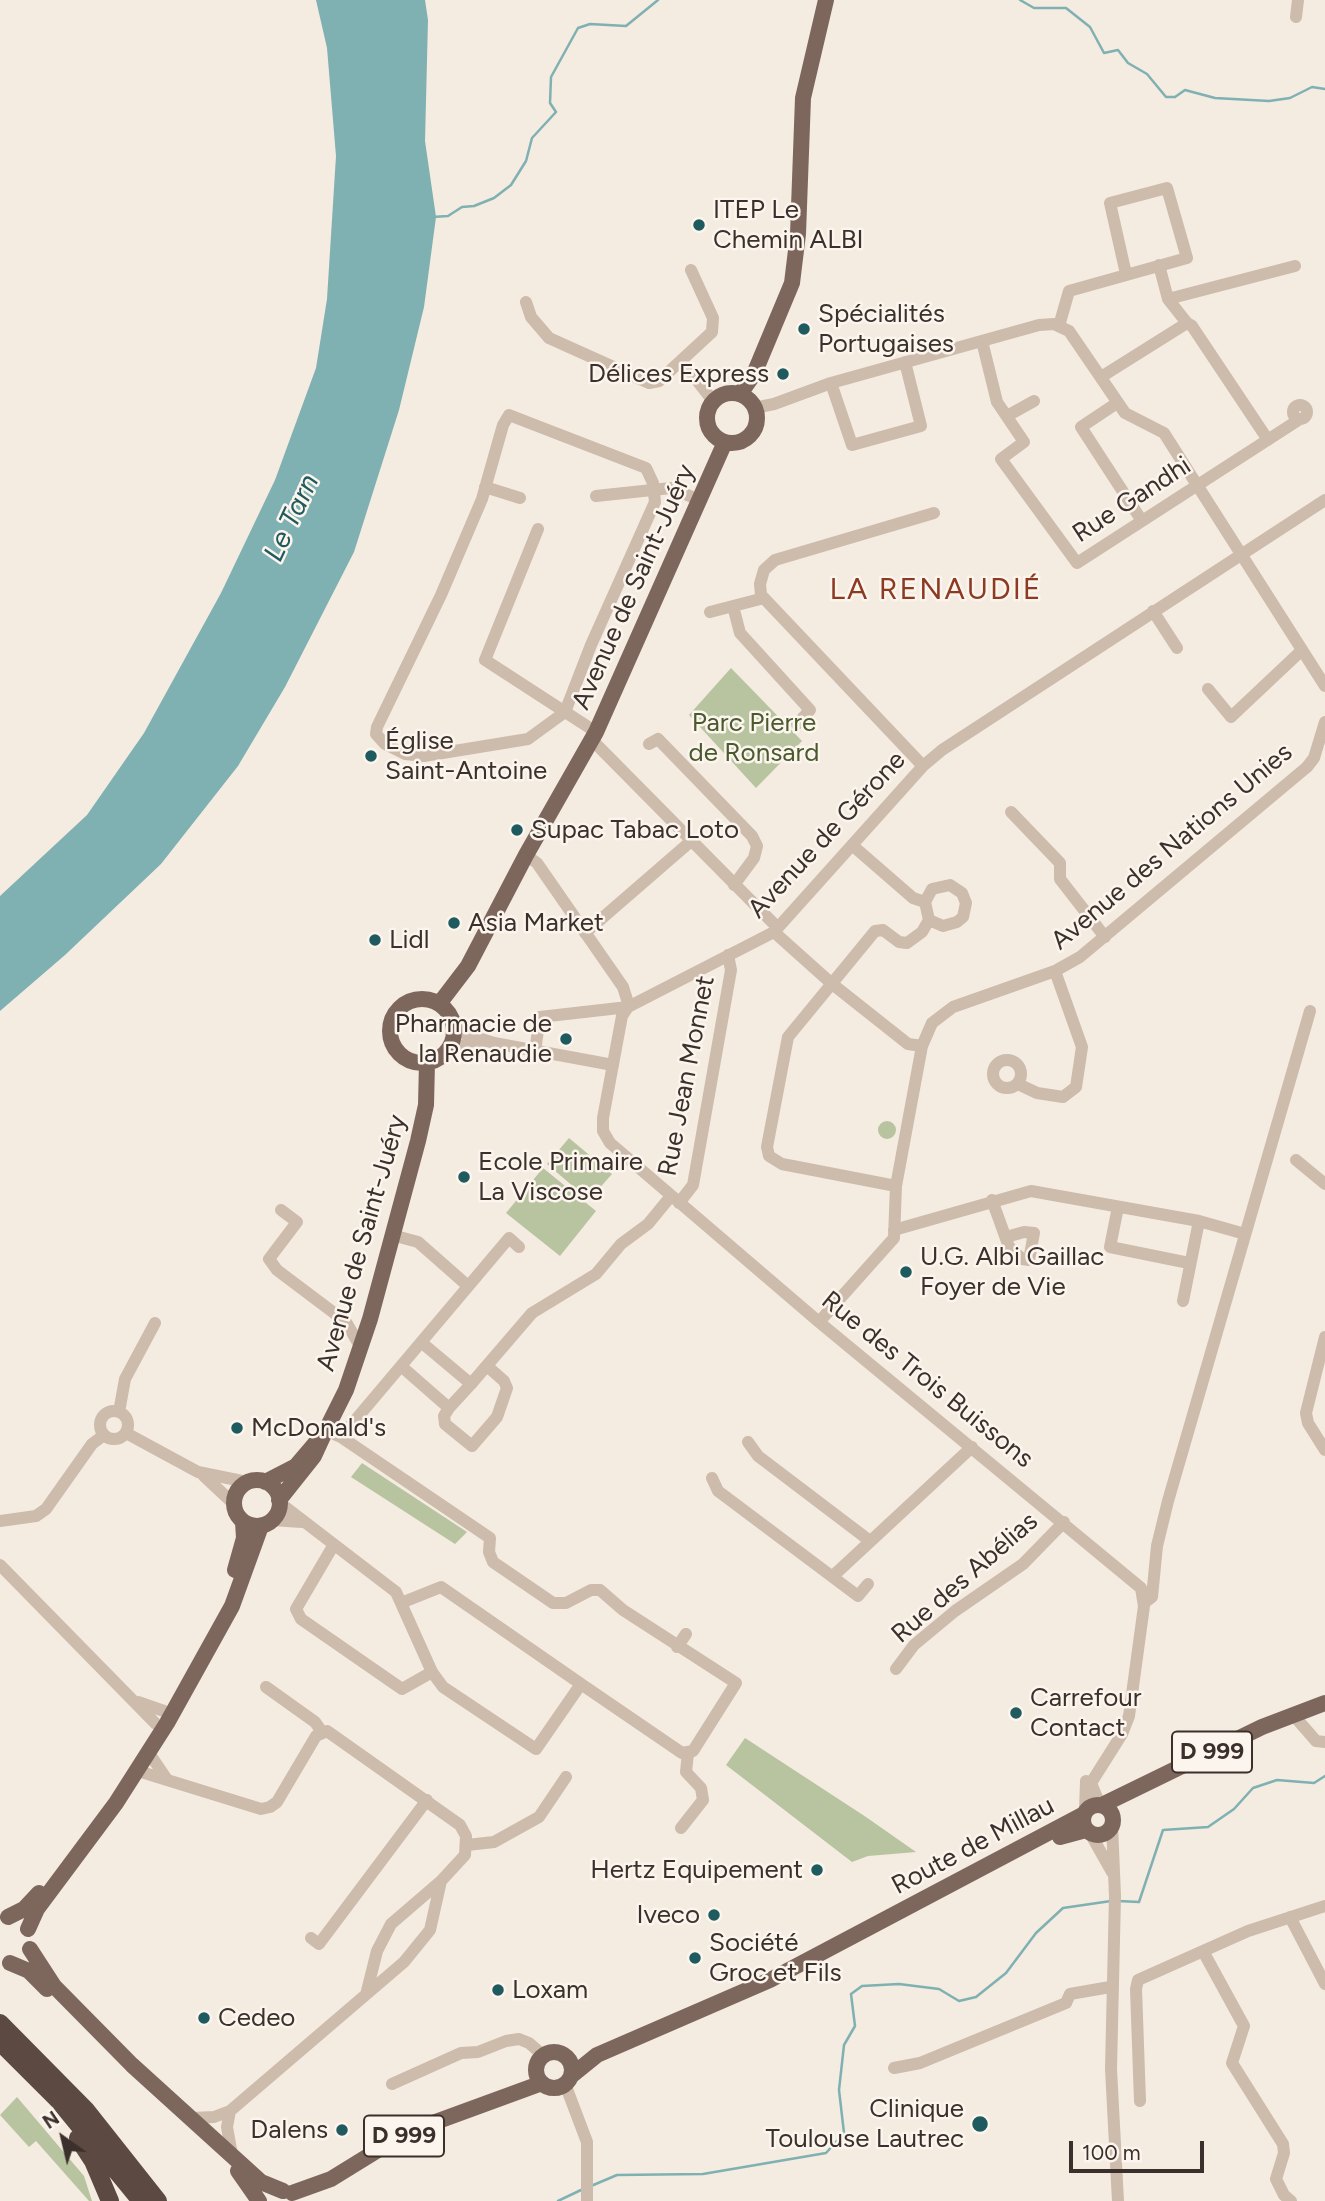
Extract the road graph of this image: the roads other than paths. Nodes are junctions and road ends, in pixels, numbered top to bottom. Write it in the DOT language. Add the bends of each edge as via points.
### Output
graph roads {
  1 [pos="827,0"];
  2 [pos="835,0"];
  3 [pos="1298,0"];
  4 [pos="1296,17"];
  5 [pos="817,37"];
  6 [pos="1159,265"];
  7 [pos="1295,266"];
  8 [pos="691,270"];
  9 [pos="1125,274"];
  10 [pos="1168,299"];
  11 [pos="526,302"];
  12 [pos="1186,323"];
  13 [pos="1059,326"];
  14 [pos="982,341"];
  15 [pos="682,361"];
  16 [pos="905,362"];
  17 [pos="1101,377"];
  18 [pos="831,383"];
  19 [pos="740,394"];
  20 [pos="713,401"];
  21 [pos="1034,401"];
  22 [pos="1117,402"];
  23 [pos="754,408"];
  24 [pos="1007,416"];
  25 [pos="1300,419"];
  26 [pos="1268,440"];
  27 [pos="725,442"];
  28 [pos="1196,485"];
  29 [pos="485,487"];
  30 [pos="653,490"];
  31 [pos="596,496"];
  32 [pos="520,498"];
  33 [pos="699,500"];
  34 [pos="1325,500"];
  35 [pos="933,513"];
  36 [pos="1142,521"];
  37 [pos="538,529"];
  38 [pos="1240,555"];
  39 [pos="764,598"];
  40 [pos="733,606"];
  41 [pos="1153,611"];
  42 [pos="710,612"];
  43 [pos="1177,648"];
  44 [pos="1301,651"];
  45 [pos="1325,686"];
  46 [pos="1208,689"];
  47 [pos="565,712"];
  48 [pos="1325,722"];
  49 [pos="797,724"];
  50 [pos="594,736"];
  51 [pos="649,744"];
  52 [pos="923,766"];
  53 [pos="1011,811"];
  54 [pos="690,842"];
  55 [pos="852,845"];
  56 [pos="526,855"];
  57 [pos="733,885"];
  58 [pos="925,902"];
  59 [pos="929,920"];
  60 [pos="776,930"];
  61 [pos="585,933"];
  62 [pos="1105,937"];
  63 [pos="728,956"];
  64 [pos="1055,971"];
  65 [pos="831,983"];
  66 [pos="439,1004"];
  67 [pos="629,1006"];
  68 [pos="1310,1011"];
  69 [pos="454,1026"];
  70 [pos="494,1043"];
  71 [pos="922,1046"];
  72 [pos="535,1051"];
  73 [pos="444,1055"];
  74 [pos="427,1063"];
  75 [pos="613,1065"];
  76 [pos="1018,1084"];
  77 [pos="1296,1160"];
  78 [pos="1325,1184"];
  79 [pos="896,1186"];
  80 [pos="675,1199"];
  81 [pos="992,1200"];
  82 [pos="1118,1207"];
  83 [pos="282,1210"];
  84 [pos="1199,1221"];
  85 [pos="894,1230"];
  86 [pos="1244,1234"];
  87 [pos="392,1235"];
  88 [pos="1006,1237"];
  89 [pos="519,1247"];
  90 [pos="1189,1263"];
  91 [pos="468,1286"];
  92 [pos="1183,1301"];
  93 [pos="370,1319"];
  94 [pos="346,1322"];
  95 [pos="819,1322"];
  96 [pos="155,1323"];
  97 [pos="1325,1337"];
  98 [pos="421,1342"];
  99 [pos="363,1344"];
  100 [pos="401,1366"];
  101 [pos="487,1366"];
  102 [pos="471,1384"];
  103 [pos="449,1408"];
  104 [pos="119,1412"];
  105 [pos="126,1433"];
  106 [pos="333,1434"];
  107 [pos="104,1435"];
  108 [pos="748,1443"];
  109 [pos="972,1447"];
  110 [pos="1325,1450"];
  111 [pos="198,1472"];
  112 [pos="712,1478"];
  113 [pos="247,1482"];
  114 [pos="265,1482"];
  115 [pos="280,1501"];
  116 [pos="235,1505"];
  117 [pos="0,1521"];
  118 [pos="243,1522"];
  119 [pos="302,1522"];
  120 [pos="1064,1522"];
  121 [pos="267,1523"];
  122 [pos="870,1541"];
  123 [pos="333,1546"];
  124 [pos="0,1565"];
  125 [pos="1153,1573"];
  126 [pos="833,1576"];
  127 [pos="868,1584"];
  128 [pos="1141,1588"];
  129 [pos="401,1603"];
  130 [pos="1144,1603"];
  131 [pos="686,1634"];
  132 [pos="677,1647"];
  133 [pos="896,1669"];
  134 [pos="432,1672"];
  135 [pos="581,1684"];
  136 [pos="266,1688"];
  137 [pos="1324,1703"];
  138 [pos="160,1717"];
  139 [pos="1296,1718"];
  140 [pos="322,1732"];
  141 [pos="1325,1742"];
  142 [pos="149,1753"];
  143 [pos="688,1753"];
  144 [pos="138,1771"];
  145 [pos="566,1777"];
  146 [pos="166,1778"];
  147 [pos="427,1800"];
  148 [pos="1096,1817"];
  149 [pos="681,1828"];
  150 [pos="467,1845"];
  151 [pos="1115,1878"];
  152 [pos="442,1881"];
  153 [pos="1325,1906"];
  154 [pos="1290,1917"];
  155 [pos="4,1918"];
  156 [pos="28,1930"];
  157 [pos="311,1938"];
  158 [pos="30,1949"];
  159 [pos="1204,1953"];
  160 [pos="3,1963"];
  161 [pos="1325,1984"];
  162 [pos="1110,1987"];
  163 [pos="368,1992"];
  164 [pos="0,2023"];
  165 [pos="0,2042"];
  166 [pos="562,2054"];
  167 [pos="597,2054"];
  168 [pos="14,2055"];
  169 [pos="540,2061"];
  170 [pos="894,2068"];
  171 [pos="568,2080"];
  172 [pos="542,2083"];
  173 [pos="392,2084"];
  174 [pos="1140,2101"];
  175 [pos="482,2103"];
  176 [pos="230,2111"];
  177 [pos="193,2118"];
  178 [pos="232,2155"];
  179 [pos="331,2179"];
  180 [pos="292,2195"];
  181 [pos="587,2198"];
  182 [pos="110,2201"];
  183 [pos="141,2201"];
  184 [pos="158,2201"];
  185 [pos="262,2201"];
  186 [pos="311,2201"];
  187 [pos="1118,2201"];
  188 [pos="1292,2201"];
  1 -- 5 [label="main road"];
  2 -- 5 [label="main road"];
  3 -- 4 [label="street"];
  5 -- 19 [label="main road" via="803,98 792,283 754,374"];
  6 -- 9 [label="street"];
  6 -- 9 [label="street" via="1187,258 1167,188 1110,203"];
  6 -- 10 [label="street"];
  7 -- 10 [label="street"];
  8 -- 15 [label="street" via="713,318 712,332"];
  9 -- 13 [label="street" via="1069,291"];
  10 -- 12 [label="street"];
  11 -- 15 [label="street" via="531,317 549,338 649,383 659,382"];
  12 -- 17 [label="street"];
  12 -- 26 [label="street"];
  13 -- 14 [label="street" via="1039,325"];
  13 -- 17 [label="street" via="1069,331"];
  14 -- 16 [label="street"];
  14 -- 24 [label="street, Rue Gandhi" via="998,402"];
  15 -- 20 [label="street"];
  16 -- 18 [label="street"];
  16 -- 18 [label="street" via="921,426 852,445"];
  17 -- 22 [label="street"];
  18 -- 23 [label="street"];
  19 -- 20 [label="main road" via="726,393"];
  19 -- 23 [label="main road"];
  20 -- 27 [label="main road" via="708,425"];
  21 -- 24 [label="street"];
  22 -- 28 [label="street" via="1125,413 1164,433"];
  22 -- 36 [label="street" via="1081,427"];
  23 -- 27 [label="main road" via="753,430 741,441"];
  24 -- 36 [label="street, Rue Gandhi" via="1024,442 1001,459 1077,564"];
  25 -- 26 [label="street, Rue Gandhi"];
  26 -- 28 [label="street, Rue Gandhi"];
  27 -- 33 [label="main road, Avenue de Saint-Juéry"];
  28 -- 36 [label="street, Rue Gandhi"];
  28 -- 38 [label="street"];
  29 -- 30 [label="street" via="509,415 646,468"];
  29 -- 32 [label="street"];
  29 -- 47 [label="street" via="376,734 384,744 405,754 424,756 528,739"];
  30 -- 31 [label="street"];
  30 -- 33 [label="street" via="671,488"];
  30 -- 47 [label="street" via="655,502"];
  33 -- 50 [label="main road, Avenue de Saint-Juéry"];
  34 -- 38 [label="street, Avenue de Gérone"];
  35 -- 39 [label="street" via="775,560 764,570 760,584"];
  37 -- 47 [label="street" via="485,660"];
  38 -- 41 [label="street, Avenue de Gérone"];
  38 -- 44 [label="street"];
  39 -- 40 [label="street"];
  39 -- 52 [label="street"];
  40 -- 42 [label="street"];
  40 -- 49 [label="street" via="740,633 810,710"];
  41 -- 43 [label="street"];
  41 -- 52 [label="street, Avenue de Gérone"];
  44 -- 45 [label="street"];
  44 -- 46 [label="street" via="1231,717"];
  47 -- 50 [label="street"];
  48 -- 62 [label="street, Avenue des Nations Unies" via="1310,764"];
  50 -- 54 [label="street"];
  50 -- 56 [label="main road, Avenue de Saint-Juéry"];
  51 -- 57 [label="street" via="658,739 752,836 757,846 754,858"];
  52 -- 55 [label="street, Avenue de Gérone"];
  53 -- 62 [label="street" via="1060,863 1060,879"];
  54 -- 57 [label="street"];
  54 -- 61 [label="street"];
  55 -- 58 [label="street" via="913,898"];
  55 -- 60 [label="street, Avenue de Gérone"];
  56 -- 61 [label="street" via="537,863"];
  56 -- 66 [label="main road, Avenue de Saint-Juéry" via="459,982"];
  57 -- 60 [label="street"];
  58 -- 59 [label="street"];
  58 -- 59 [label="street" via="933,889 950,885 962,893 966,903 957,922 943,926"];
  59 -- 65 [label="street" via="907,943 883,930 875,931"];
  60 -- 63 [label="street, Avenue de Gérone"];
  60 -- 65 [label="street"];
  61 -- 67 [label="street" via="623,987"];
  62 -- 64 [label="street, Avenue des Nations Unies"];
  63 -- 67 [label="street, Avenue de Gérone"];
  63 -- 80 [label="street, Rue Jean Monnet" via="732,970 693,1185"];
  64 -- 71 [label="street, Avenue des Nations Unies" via="953,1007 932,1023"];
  64 -- 76 [label="street" via="1082,1047 1076,1087 1063,1097"];
  65 -- 71 [label="street" via="908,1044"];
  65 -- 79 [label="street" via="788,1037 767,1147 782,1164"];
  66 -- 69 [label="main road"];
  66 -- 74 [label="main road" via="424,999 406,1004 393,1017 394,1046 408,1060"];
  67 -- 72 [label="street, Avenue de Gérone" via="540,1017"];
  67 -- 75 [label="street" via="622,1016"];
  68 -- 86 [label="street"];
  69 -- 70 [label="street"];
  69 -- 73 [label="main road" via="451,1047"];
  70 -- 72 [label="street"];
  70 -- 73 [label="street" via="472,1041"];
  71 -- 79 [label="street"];
  72 -- 75 [label="street"];
  73 -- 74 [label="main road"];
  74 -- 87 [label="main road, Avenue de Saint-Juéry" via="426,1105"];
  75 -- 80 [label="street, Rue des Trois Buissons" via="603,1131 610,1143"];
  77 -- 78 [label="street"];
  79 -- 85 [label="street"];
  80 -- 95 [label="street, Rue des Trois Buissons"];
  80 -- 101 [label="street, Rue Jean Monnet" via="621,1244 596,1274 532,1314"];
  81 -- 82 [label="street" via="1031,1191"];
  81 -- 85 [label="street"];
  81 -- 88 [label="street"];
  82 -- 84 [label="street"];
  82 -- 90 [label="street" via="1110,1247"];
  83 -- 94 [label="street" via="297,1222 269,1259"];
  84 -- 86 [label="street"];
  84 -- 90 [label="street"];
  85 -- 95 [label="street" via="894,1238"];
  86 -- 125 [label="street" via="1168,1502"];
  87 -- 91 [label="street" via="418,1242"];
  87 -- 93 [label="main road, Avenue de Saint-Juéry"];
  89 -- 91 [label="street" via="509,1238"];
  90 -- 92 [label="street"];
  91 -- 98 [label="street"];
  93 -- 94 [label="street"];
  93 -- 99 [label="main road, Avenue de Saint-Juéry"];
  94 -- 99 [label="street"];
  95 -- 109 [label="street, Rue des Trois Buissons"];
  96 -- 104 [label="street" via="125,1379"];
  97 -- 110 [label="street" via="1306,1413"];
  98 -- 100 [label="street"];
  98 -- 102 [label="street"];
  99 -- 106 [label="main road, Avenue de Saint-Juéry"];
  100 -- 103 [label="street"];
  100 -- 106 [label="street"];
  101 -- 102 [label="street, Rue Jean Monnet"];
  101 -- 103 [label="street" via="507,1388 498,1418 477,1444 469,1446 444,1424"];
  102 -- 103 [label="street, Rue Jean Monnet"];
  104 -- 105 [label="street" via="127,1421"];
  104 -- 107 [label="street" via="103,1417 100,1428"];
  105 -- 107 [label="street" via="115,1439"];
  105 -- 111 [label="street"];
  106 -- 114 [label="main road, Avenue de Saint-Juéry" via="296,1466"];
  106 -- 115 [label="main road, Avenue de Saint-Juéry"];
  106 -- 132 [label="street" via="490,1538 488,1552 493,1562 553,1603 600,1590"];
  107 -- 117 [label="street" via="92,1444 46,1509 36,1516"];
  108 -- 122 [label="street" via="758,1456"];
  109 -- 120 [label="street, Rue des Trois Buissons"];
  109 -- 122 [label="street"];
  111 -- 113 [label="street"];
  111 -- 116 [label="street"];
  112 -- 126 [label="street" via="718,1491"];
  113 -- 114 [label="main road"];
  113 -- 116 [label="main road" via="236,1493"];
  114 -- 115 [label="main road" via="275,1488"];
  115 -- 119 [label="street"];
  115 -- 121 [label="main road"];
  116 -- 118 [label="main road"];
  118 -- 121 [label="main road"];
  118 -- 138 [label="main road" via="241,1554 225,1598"];
  119 -- 121 [label="street"];
  119 -- 123 [label="street"];
  120 -- 128 [label="street, Rue des Trois Buissons"];
  120 -- 133 [label="street, Rue des Abélias" via="1023,1564 914,1646"];
  121 -- 142 [label="main road" via="232,1606"];
  122 -- 126 [label="street"];
  123 -- 129 [label="street" via="388,1584"];
  123 -- 134 [label="street" via="296,1609 301,1619 402,1689"];
  124 -- 138 [label="street" via="134,1700"];
  125 -- 128 [label="street"];
  125 -- 130 [label="street" via="1152,1597"];
  126 -- 127 [label="street" via="858,1596"];
  128 -- 130 [label="street"];
  129 -- 134 [label="street"];
  129 -- 135 [label="street" via="441,1587"];
  130 -- 148 [label="street" via="1130,1698 1086,1781"];
  131 -- 132 [label="street"];
  132 -- 143 [label="street" via="736,1683 694,1751"];
  134 -- 135 [label="street" via="443,1687 536,1749"];
  135 -- 143 [label="street" via="677,1751"];
  136 -- 140 [label="street" via="315,1722"];
  137 -- 139 [label="main road, Route de Millau / D 999"];
  137 -- 148 [label="main road, Route de Millau / D 999" via="1262,1727"];
  138 -- 155 [label="main road" via="111,1798 40,1892 24,1909"];
  139 -- 141 [label="street" via="1316,1741"];
  139 -- 148 [label="main road, Route de Millau / D 999"];
  140 -- 146 [label="street" via="270,1807 261,1809"];
  140 -- 147 [label="street" via="330,1733"];
  142 -- 144 [label="main road"];
  142 -- 146 [label="street"];
  143 -- 149 [label="street" via="686,1772 701,1788 703,1800"];
  144 -- 146 [label="street"];
  144 -- 156 [label="main road" via="37,1909"];
  145 -- 150 [label="street" via="539,1817 494,1842"];
  147 -- 150 [label="street" via="460,1825"];
  147 -- 157 [label="street" via="319,1944"];
  148 -- 151 [label="street"];
  148 -- 151 [label="street"];
  148 -- 167 [label="main road, Route de Millau / D 999" via="770,1980"];
  150 -- 152 [label="street" via="465,1855"];
  151 -- 162 [label="street"];
  152 -- 163 [label="street" via="430,1930 419,1946"];
  152 -- 163 [label="street" via="391,1924 377,1951"];
  153 -- 154 [label="street"];
  154 -- 159 [label="street"];
  154 -- 161 [label="street"];
  155 -- 156 [label="main road" via="16,1919"];
  156 -- 158 [label="main road"];
  158 -- 160 [label="main road" via="22,1959"];
  158 -- 177 [label="main road" via="73,2007"];
  159 -- 174 [label="street" via="1138,1980"];
  159 -- 188 [label="street" via="1244,2026 1232,2063 1283,2144 1277,2184"];
  160 -- 185 [label="main road" via="29,1971 218,2150"];
  162 -- 170 [label="street" via="1070,1994 1066,2003 920,2063"];
  162 -- 187 [label="street"];
  163 -- 176 [label="street"];
  164 -- 184 [label="highway" via="86,2110"];
  165 -- 168 [label="highway"];
  166 -- 167 [label="main road, Route de Millau / D 999"];
  166 -- 169 [label="main road"];
  166 -- 171 [label="main road" via="571,2063"];
  167 -- 171 [label="main road, Route de Millau / D 999"];
  168 -- 182 [label="highway" via="22,2073 84,2146"];
  168 -- 183 [label="highway"];
  169 -- 172 [label="main road" via="537,2075"];
  169 -- 173 [label="street" via="529,2043 506,2041 461,2053"];
  169 -- 175 [label="main road, D 999" via="520,2081"];
  171 -- 172 [label="main road" via="552,2088"];
  171 -- 181 [label="street" via="586,2136"];
  172 -- 175 [label="main road, D 999"];
  175 -- 179 [label="main road, D 999" via="391,2142"];
  176 -- 177 [label="street" via="214,2118"];
  176 -- 178 [label="street" via="227,2127"];
  177 -- 178 [label="main road"];
  178 -- 180 [label="main road" via="261,2182"];
  179 -- 180 [label="main road, D 999"];
  179 -- 186 [label="main road, D 999"];
  180 -- 185 [label="main road" via="273,2194"];
}
